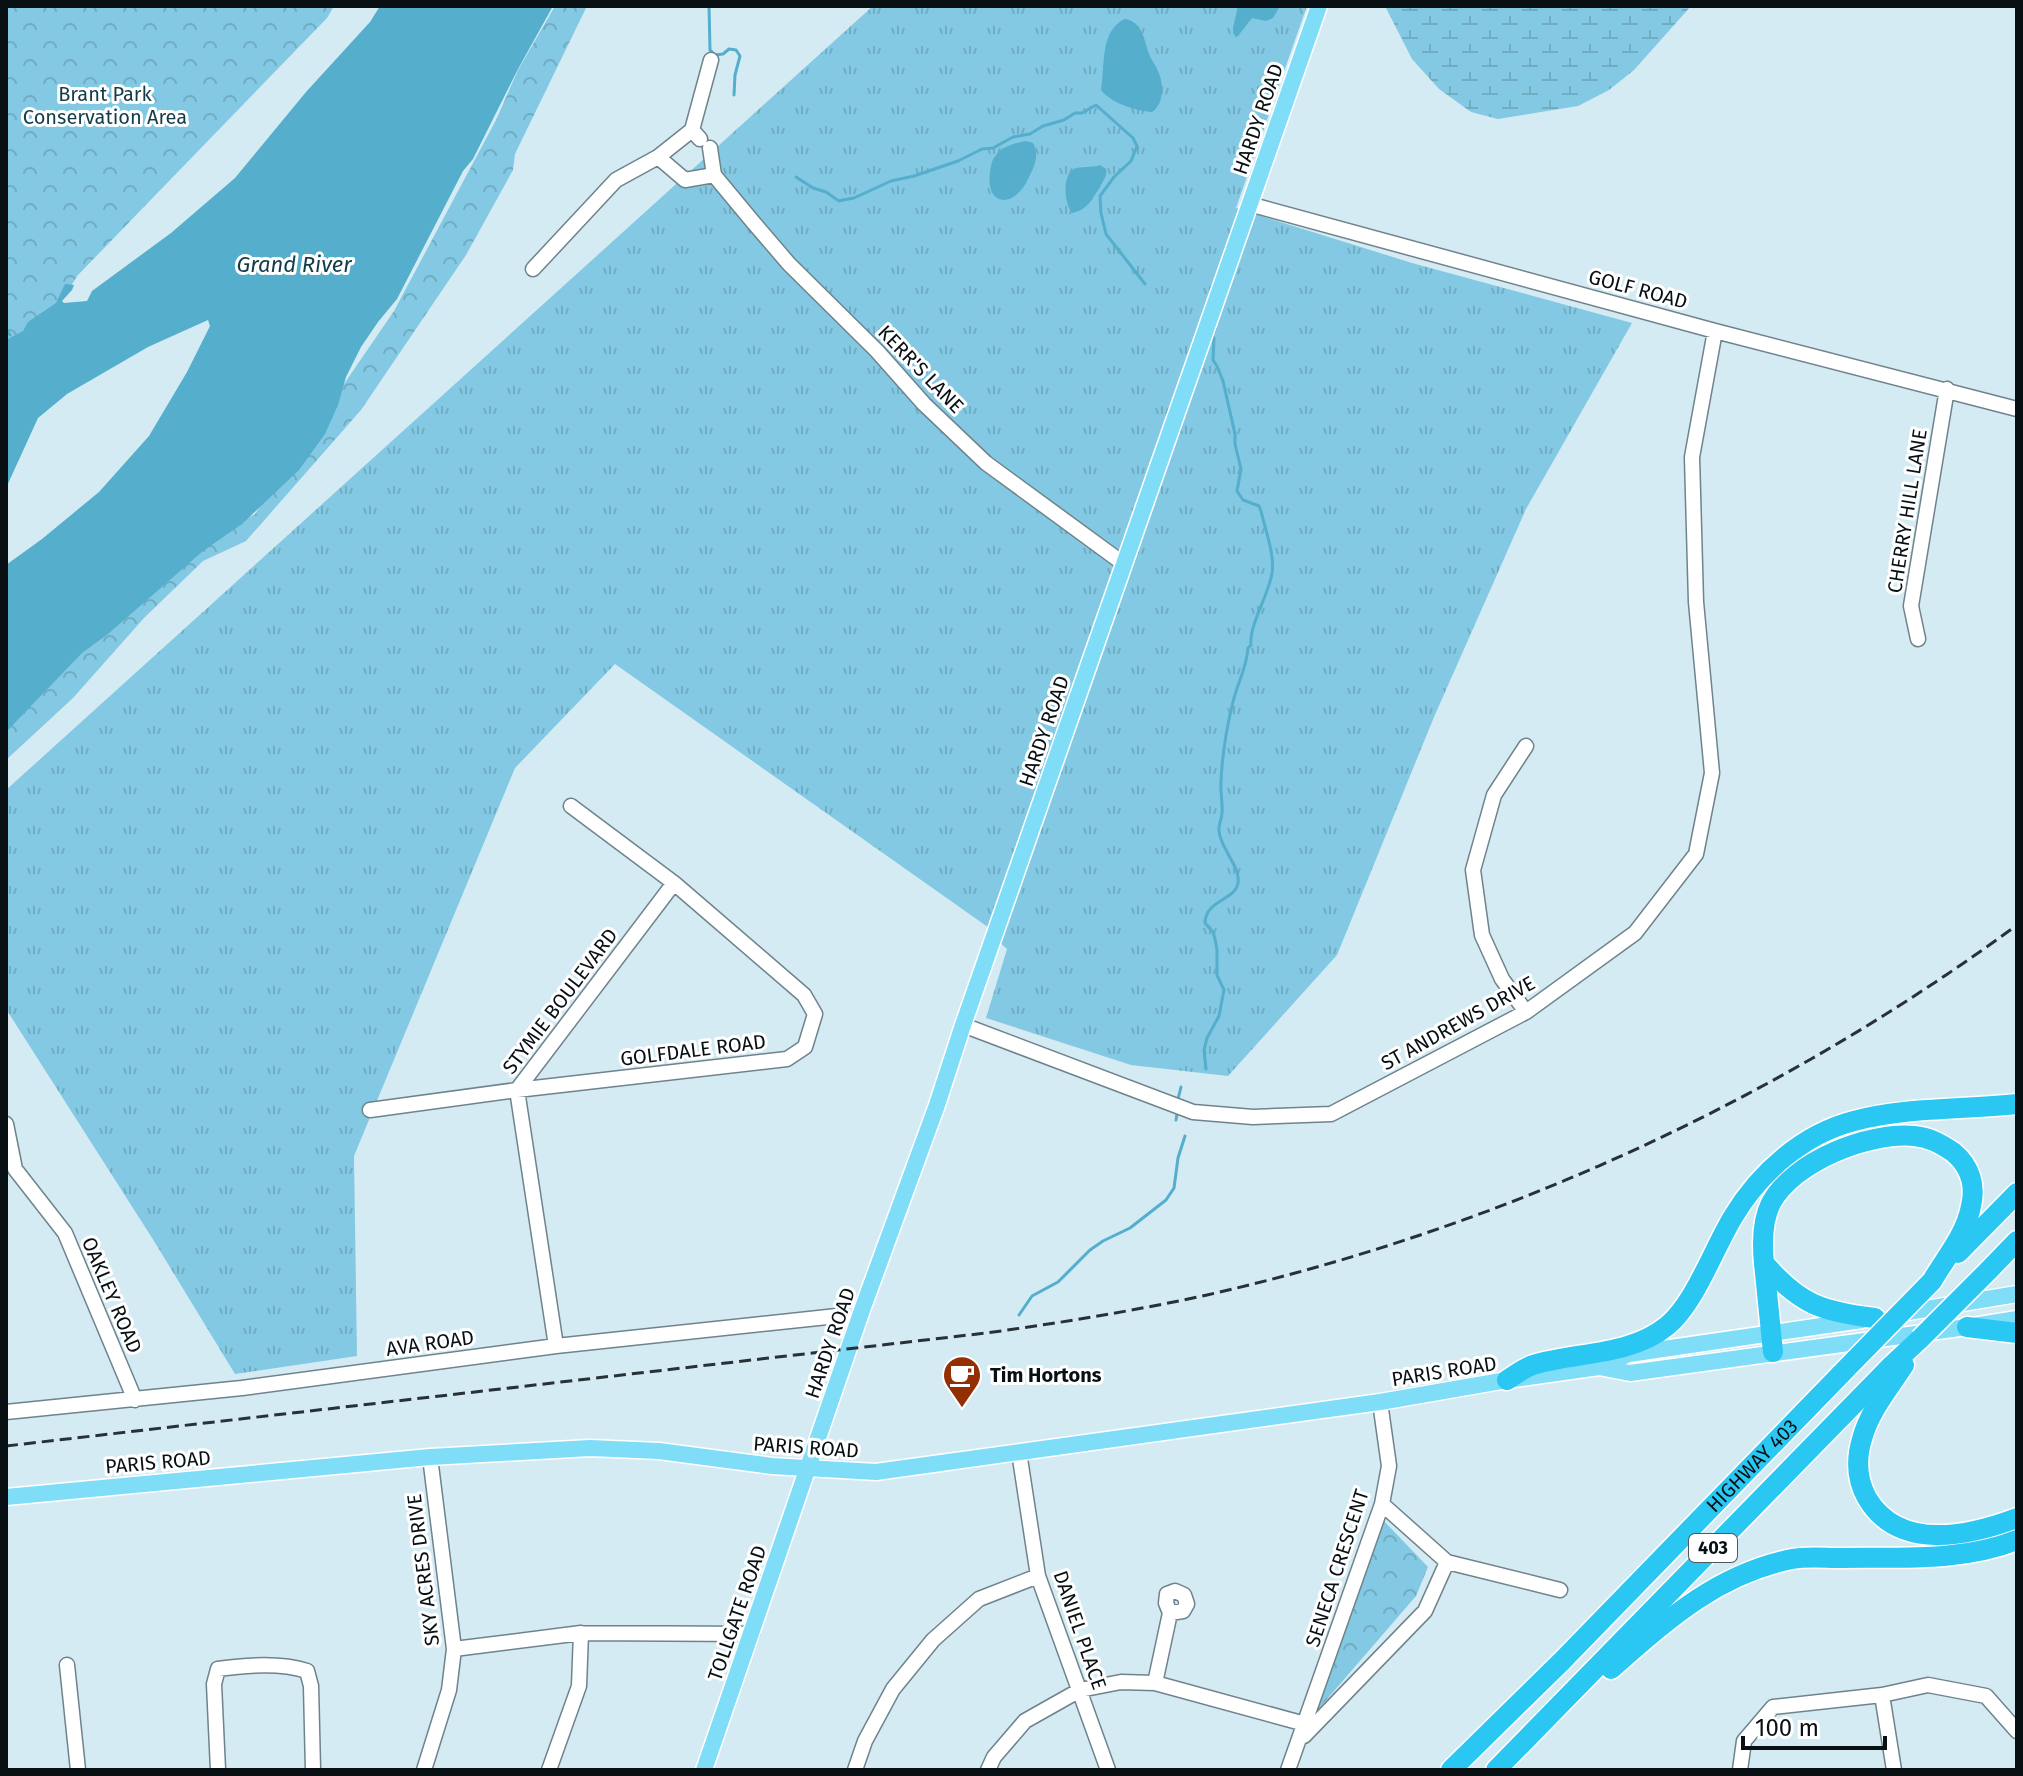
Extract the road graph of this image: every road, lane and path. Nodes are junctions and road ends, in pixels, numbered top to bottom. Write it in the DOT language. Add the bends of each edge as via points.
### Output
graph roads {
  1 [pos="1319,6"];
  2 [pos="711,60"];
  3 [pos="701,139"];
  4 [pos="658,157"];
  5 [pos="714,175"];
  6 [pos="1249,204"];
  7 [pos="533,269"];
  8 [pos="1715,331"];
  9 [pos="1947,389"];
  10 [pos="2017,409"];
  11 [pos="1124,564"];
  12 [pos="1918,639"];
  13 [pos="1526,746"];
  14 [pos="571,806"];
  15 [pos="674,883"];
  16 [pos="1526,1012"];
  17 [pos="963,1025"];
  18 [pos="517,1090"];
  19 [pos="2017,1104"];
  20 [pos="370,1110"];
  21 [pos="6,1124"];
  22 [pos="2017,1193"];
  23 [pos="2017,1241"];
  24 [pos="1764,1263"];
  25 [pos="1932,1281"];
  26 [pos="2017,1294"];
  27 [pos="1875,1318"];
  28 [pos="2017,1319"];
  29 [pos="858,1324"];
  30 [pos="1967,1327"];
  31 [pos="2017,1333"];
  32 [pos="1771,1343"];
  33 [pos="556,1346"];
  34 [pos="1898,1365"];
  35 [pos="1507,1380"];
  36 [pos="135,1400"];
  37 [pos="1380,1402"];
  38 [pos="6,1412"];
  39 [pos="1019,1452"];
  40 [pos="430,1457"];
  41 [pos="808,1469"];
  42 [pos="6,1497"];
  43 [pos="1382,1504"];
  44 [pos="2017,1518"];
  45 [pos="2017,1540"];
  46 [pos="1447,1562"];
  47 [pos="1038,1576"];
  48 [pos="1560,1590"];
  49 [pos="1170,1613"];
  50 [pos="581,1633"];
  51 [pos="752,1634"];
  52 [pos="454,1649"];
  53 [pos="67,1665"];
  54 [pos="1155,1683"];
  55 [pos="1080,1690"];
  56 [pos="1882,1695"];
  57 [pos="1305,1724"];
  58 [pos="1533,1731"];
  59 [pos="2017,1731"];
  60 [pos="1299,1742"];
  61 [pos="78,1770"];
  62 [pos="218,1770"];
  63 [pos="313,1770"];
  64 [pos="424,1770"];
  65 [pos="549,1770"];
  66 [pos="704,1770"];
  67 [pos="855,1770"];
  68 [pos="988,1770"];
  69 [pos="1108,1770"];
  70 [pos="1288,1770"];
  71 [pos="1451,1770"];
  72 [pos="1496,1770"];
  73 [pos="1740,1770"];
  74 [pos="1894,1770"];
  1 -- 6 [label="main road, HARDY ROAD"];
  2 -- 3 [label="street"];
  3 -- 4 [label="street"];
  3 -- 5 [label="street"];
  4 -- 5 [label="street" via="685,180"];
  4 -- 7 [label="street" via="616,180"];
  5 -- 11 [label="street, KERR'S LANE" via="789,264 986,463"];
  6 -- 8 [label="street, GOLF ROAD"];
  6 -- 11 [label="main road, HARDY ROAD"];
  8 -- 9 [label="street, GOLF ROAD"];
  8 -- 16 [label="street, ST ANDREWS DRIVE" via="1692,457 1696,602 1712,773 1696,854 1635,933"];
  9 -- 10 [label="street, GOLF ROAD"];
  9 -- 12 [label="street, CHERRY HILL LANE" via="1911,606"];
  11 -- 17 [label="main road, HARDY ROAD"];
  13 -- 16 [label="street" via="1494,795 1473,870 1482,935 1502,979"];
  14 -- 15 [label="street, GOLFDALE ROAD"];
  15 -- 18 [label="street, STYMIE BOULEVARD"];
  15 -- 18 [label="street, GOLFDALE ROAD" via="804,995 815,1014 805,1047 787,1059"];
  16 -- 17 [label="street, ST ANDREWS DRIVE" via="1331,1114 1253,1117 1193,1112"];
  17 -- 29 [label="main road, HARDY ROAD"];
  18 -- 20 [label="street, GOLFDALE ROAD"];
  18 -- 33 [label="street, STYMIE BOULEVARD"];
  19 -- 35 [label="highway" via="1882,1115 1817,1136 1787,1155 1750,1192 1694,1291 1667,1326 1615,1349 1530,1365"];
  21 -- 36 [label="street, OAKLEY ROAD" via="15,1169 65,1233"];
  22 -- 25 [label="highway, HIGHWAY 403 / 403"];
  23 -- 34 [label="highway, 403, bridge"];
  24 -- 25 [label="highway" via="1763,1229 1772,1201 1797,1175 1860,1143 1916,1136 1941,1143 1959,1157 1973,1182 1967,1224"];
  24 -- 27 [label="highway" via="1803,1300 1840,1314"];
  24 -- 32 [label="highway"];
  25 -- 71 [label="highway, HIGHWAY 403 / 403, bridge"];
  26 -- 27 [label="main road, PARIS ROAD"];
  27 -- 32 [label="main road, PARIS ROAD"];
  28 -- 30 [label="main road, PARIS ROAD"];
  29 -- 33 [label="street, AVA ROAD" via="837,1316"];
  29 -- 41 [label="main road, HARDY ROAD"];
  30 -- 31 [label="highway"];
  30 -- 32 [label="main road, PARIS ROAD"];
  32 -- 35 [label="main road, PARIS ROAD" via="1630,1373 1599,1367"];
  33 -- 36 [label="street, AVA ROAD"];
  34 -- 44 [label="highway" via="1860,1445 1861,1484 1875,1509 1897,1527 1925,1535 1961,1534"];
  34 -- 58 [label="highway, HIGHWAY 403 / 403"];
  35 -- 37 [label="main road, PARIS ROAD"];
  36 -- 38 [label="street, AVA ROAD"];
  37 -- 39 [label="main road, PARIS ROAD"];
  37 -- 43 [label="street, SENECA CRESCENT" via="1389,1466"];
  39 -- 41 [label="main road, PARIS ROAD" via="876,1472"];
  39 -- 47 [label="street, DANIEL PLACE"];
  40 -- 41 [label="main road, PARIS ROAD" via="590,1448"];
  40 -- 42 [label="main road, PARIS ROAD"];
  40 -- 52 [label="street, SKY ACRES DRIVE"];
  41 -- 51 [label="main road, TOLLGATE ROAD"];
  43 -- 46 [label="street"];
  43 -- 57 [label="street, SENECA CRESCENT"];
  45 -- 58 [label="highway" via="1957,1554 1794,1558 1734,1577 1693,1601 1561,1714"];
  46 -- 48 [label="street"];
  46 -- 60 [label="street, SENECA CRESCENT" via="1425,1611"];
  47 -- 55 [label="street, DANIEL PLACE"];
  47 -- 67 [label="street" via="979,1599 933,1640 893,1689"];
  49 -- 54 [label="street"];
  50 -- 51 [label="street"];
  50 -- 52 [label="street"];
  50 -- 65 [label="street" via="579,1686"];
  51 -- 66 [label="main road, TOLLGATE ROAD"];
  52 -- 64 [label="street, SKY ACRES DRIVE" via="449,1690"];
  53 -- 61 [label="street"];
  54 -- 55 [label="street" via="1121,1682"];
  54 -- 57 [label="street"];
  55 -- 68 [label="street" via="1025,1721"];
  55 -- 69 [label="street, DANIEL PLACE"];
  56 -- 59 [label="street" via="1928,1685 1986,1696"];
  56 -- 73 [label="street" via="1773,1707 1744,1741"];
  56 -- 74 [label="street"];
  57 -- 60 [label="street, SENECA CRESCENT"];
  58 -- 72 [label="highway, HIGHWAY 403 / 403"];
  60 -- 70 [label="street, SENECA CRESCENT"];
  62 -- 63 [label="street" via="218,1669 291,1665 307,1671 311,1686"];
}
